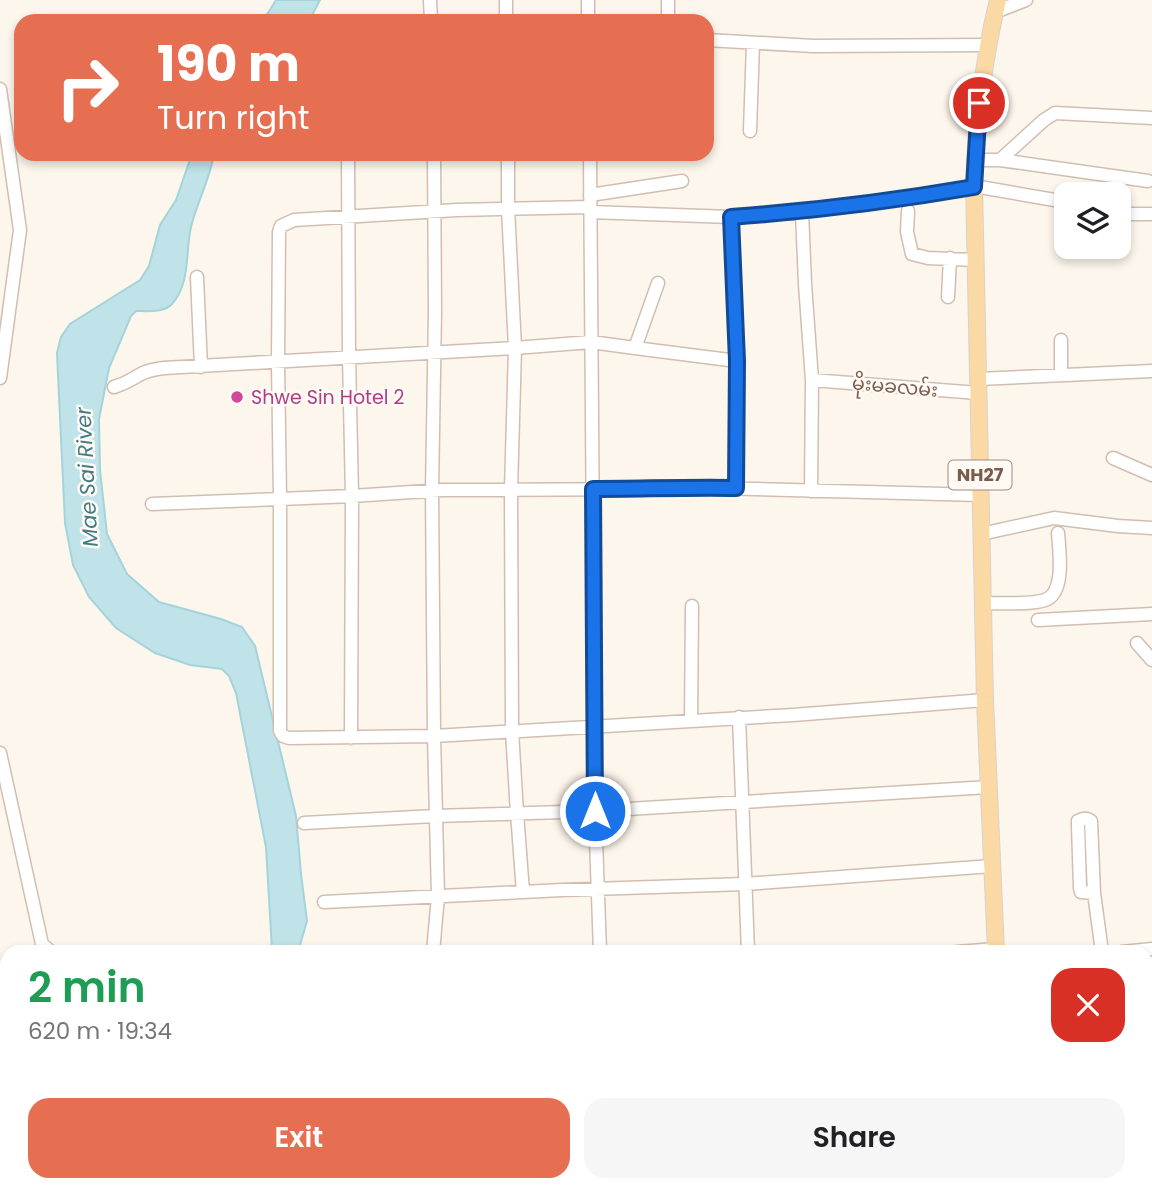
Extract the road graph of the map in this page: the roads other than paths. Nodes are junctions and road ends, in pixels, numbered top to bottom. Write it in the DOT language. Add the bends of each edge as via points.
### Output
graph roads {
  1 [pos="1026,0"];
  2 [pos="996,6"];
  3 [pos="714,40"];
  4 [pos="753,43"];
  5 [pos="988,45"];
  6 [pos="0,89"];
  7 [pos="1152,118"];
  8 [pos="750,131"];
  9 [pos="975,160"];
  10 [pos="1000,160"];
  11 [pos="348,161"];
  12 [pos="434,161"];
  13 [pos="508,161"];
  14 [pos="590,161"];
  15 [pos="682,181"];
  16 [pos="1148,181"];
  17 [pos="974,187"];
  18 [pos="1054,200"];
  19 [pos="590,205"];
  20 [pos="508,208"];
  21 [pos="434,211"];
  22 [pos="908,211"];
  23 [pos="802,212"];
  24 [pos="1131,214"];
  25 [pos="1152,214"];
  26 [pos="348,217"];
  27 [pos="731,217"];
  28 [pos="950,258"];
  29 [pos="975,260"];
  30 [pos="197,277"];
  31 [pos="658,283"];
  32 [pos="948,297"];
  33 [pos="1061,340"];
  34 [pos="591,342"];
  35 [pos="515,348"];
  36 [pos="635,348"];
  37 [pos="435,352"];
  38 [pos="349,356"];
  39 [pos="737,361"];
  40 [pos="278,362"];
  41 [pos="201,367"];
  42 [pos="1152,371"];
  43 [pos="1061,376"];
  44 [pos="0,377"];
  45 [pos="812,380"];
  46 [pos="978,386"];
  47 [pos="114,387"];
  48 [pos="1113,458"];
  49 [pos="1152,475"];
  50 [pos="736,488"];
  51 [pos="593,489"];
  52 [pos="511,490"];
  53 [pos="432,491"];
  54 [pos="811,491"];
  55 [pos="980,495"];
  56 [pos="352,496"];
  57 [pos="280,499"];
  58 [pos="152,503"];
  59 [pos="1152,527"];
  60 [pos="1058,533"];
  61 [pos="981,534"];
  62 [pos="984,603"];
  63 [pos="692,606"];
  64 [pos="1152,614"];
  65 [pos="1038,620"];
  66 [pos="1137,643"];
  67 [pos="1152,660"];
  68 [pos="985,700"];
  69 [pos="739,717"];
  70 [pos="691,721"];
  71 [pos="595,726"];
  72 [pos="512,730"];
  73 [pos="434,736"];
  74 [pos="351,738"];
  75 [pos="0,754"];
  76 [pos="989,787"];
  77 [pos="742,802"];
  78 [pos="595,811"];
  79 [pos="517,813"];
  80 [pos="435,816"];
  81 [pos="304,823"];
  82 [pos="992,866"];
  83 [pos="745,884"];
  84 [pos="597,890"];
  85 [pos="523,892"];
  86 [pos="1094,893"];
  87 [pos="438,896"];
  88 [pos="324,902"];
  89 [pos="43,945"];
  90 [pos="434,945"];
  91 [pos="600,945"];
  92 [pos="748,945"];
  93 [pos="996,945"];
  94 [pos="1101,945"];
  1 -- 2 [label="street"];
  2 -- 5 [label="main road, NH27"];
  3 -- 4 [label="street"];
  4 -- 5 [label="street"];
  4 -- 8 [label="street"];
  5 -- 9 [label="main road, NH27"];
  6 -- 44 [label="street" via="20,230"];
  7 -- 10 [label="street" via="1055,113"];
  9 -- 10 [label="street"];
  9 -- 17 [label="main road, NH27"];
  10 -- 16 [label="street"];
  11 -- 26 [label="street"];
  12 -- 21 [label="street"];
  13 -- 20 [label="street"];
  14 -- 19 [label="street"];
  15 -- 19 [label="street"];
  17 -- 18 [label="street"];
  17 -- 23 [label="street"];
  17 -- 29 [label="main road, NH27"];
  19 -- 20 [label="street"];
  19 -- 27 [label="street"];
  19 -- 34 [label="street"];
  20 -- 21 [label="street"];
  20 -- 35 [label="street"];
  21 -- 26 [label="street"];
  21 -- 37 [label="street"];
  22 -- 28 [label="street" via="912,254"];
  23 -- 27 [label="street"];
  23 -- 45 [label="street"];
  24 -- 25 [label="street"];
  26 -- 38 [label="street"];
  26 -- 40 [label="street" via="294,220 281,226"];
  27 -- 39 [label="street"];
  28 -- 29 [label="street"];
  28 -- 32 [label="street"];
  29 -- 46 [label="main road, NH27"];
  30 -- 41 [label="street"];
  31 -- 36 [label="street"];
  33 -- 43 [label="street"];
  34 -- 35 [label="street"];
  34 -- 36 [label="street"];
  34 -- 51 [label="street"];
  35 -- 37 [label="street"];
  35 -- 52 [label="street"];
  36 -- 39 [label="street"];
  37 -- 38 [label="street"];
  37 -- 53 [label="street"];
  38 -- 40 [label="street"];
  38 -- 56 [label="street"];
  39 -- 50 [label="street"];
  40 -- 41 [label="street"];
  40 -- 57 [label="street"];
  41 -- 47 [label="street" via="150,370"];
  42 -- 43 [label="street, မိုးမခလမ်း"];
  43 -- 46 [label="street, မိုးမခလမ်း"];
  45 -- 46 [label="street, မိုးမခလမ်း"];
  45 -- 54 [label="street"];
  46 -- 55 [label="main road, NH27"];
  48 -- 49 [label="street"];
  50 -- 51 [label="street"];
  50 -- 54 [label="street"];
  51 -- 52 [label="street"];
  51 -- 71 [label="street"];
  52 -- 53 [label="street"];
  52 -- 72 [label="street"];
  53 -- 56 [label="street"];
  53 -- 73 [label="street"];
  54 -- 55 [label="street"];
  55 -- 61 [label="main road, NH27"];
  56 -- 57 [label="street"];
  56 -- 74 [label="street"];
  57 -- 58 [label="street"];
  57 -- 74 [label="street" via="280,731 289,738"];
  59 -- 61 [label="street" via="1054,518"];
  60 -- 62 [label="street" via="1060,574 1052,596 1031,602"];
  61 -- 62 [label="main road, NH27"];
  62 -- 68 [label="main road, NH27"];
  63 -- 70 [label="street"];
  64 -- 65 [label="street"];
  66 -- 67 [label="street"];
  68 -- 69 [label="street"];
  68 -- 76 [label="main road, NH27"];
  69 -- 70 [label="street"];
  69 -- 77 [label="street"];
  70 -- 71 [label="street"];
  71 -- 72 [label="street"];
  71 -- 78 [label="street"];
  72 -- 73 [label="street"];
  72 -- 79 [label="street"];
  73 -- 74 [label="street"];
  73 -- 80 [label="street"];
  75 -- 89 [label="street"];
  76 -- 77 [label="street"];
  76 -- 82 [label="main road, NH27"];
  77 -- 78 [label="street"];
  77 -- 83 [label="street"];
  78 -- 79 [label="street"];
  78 -- 84 [label="street"];
  79 -- 80 [label="street"];
  79 -- 85 [label="street"];
  80 -- 81 [label="street"];
  80 -- 87 [label="street"];
  82 -- 83 [label="street"];
  82 -- 93 [label="main road, NH27"];
  83 -- 84 [label="street"];
  83 -- 92 [label="street"];
  84 -- 85 [label="street"];
  84 -- 91 [label="street"];
  85 -- 87 [label="street"];
  86 -- 86 [label="street" via="1091,821 1081,819 1080,888"];
  86 -- 94 [label="street"];
  87 -- 88 [label="street"];
  87 -- 90 [label="street"];
}
